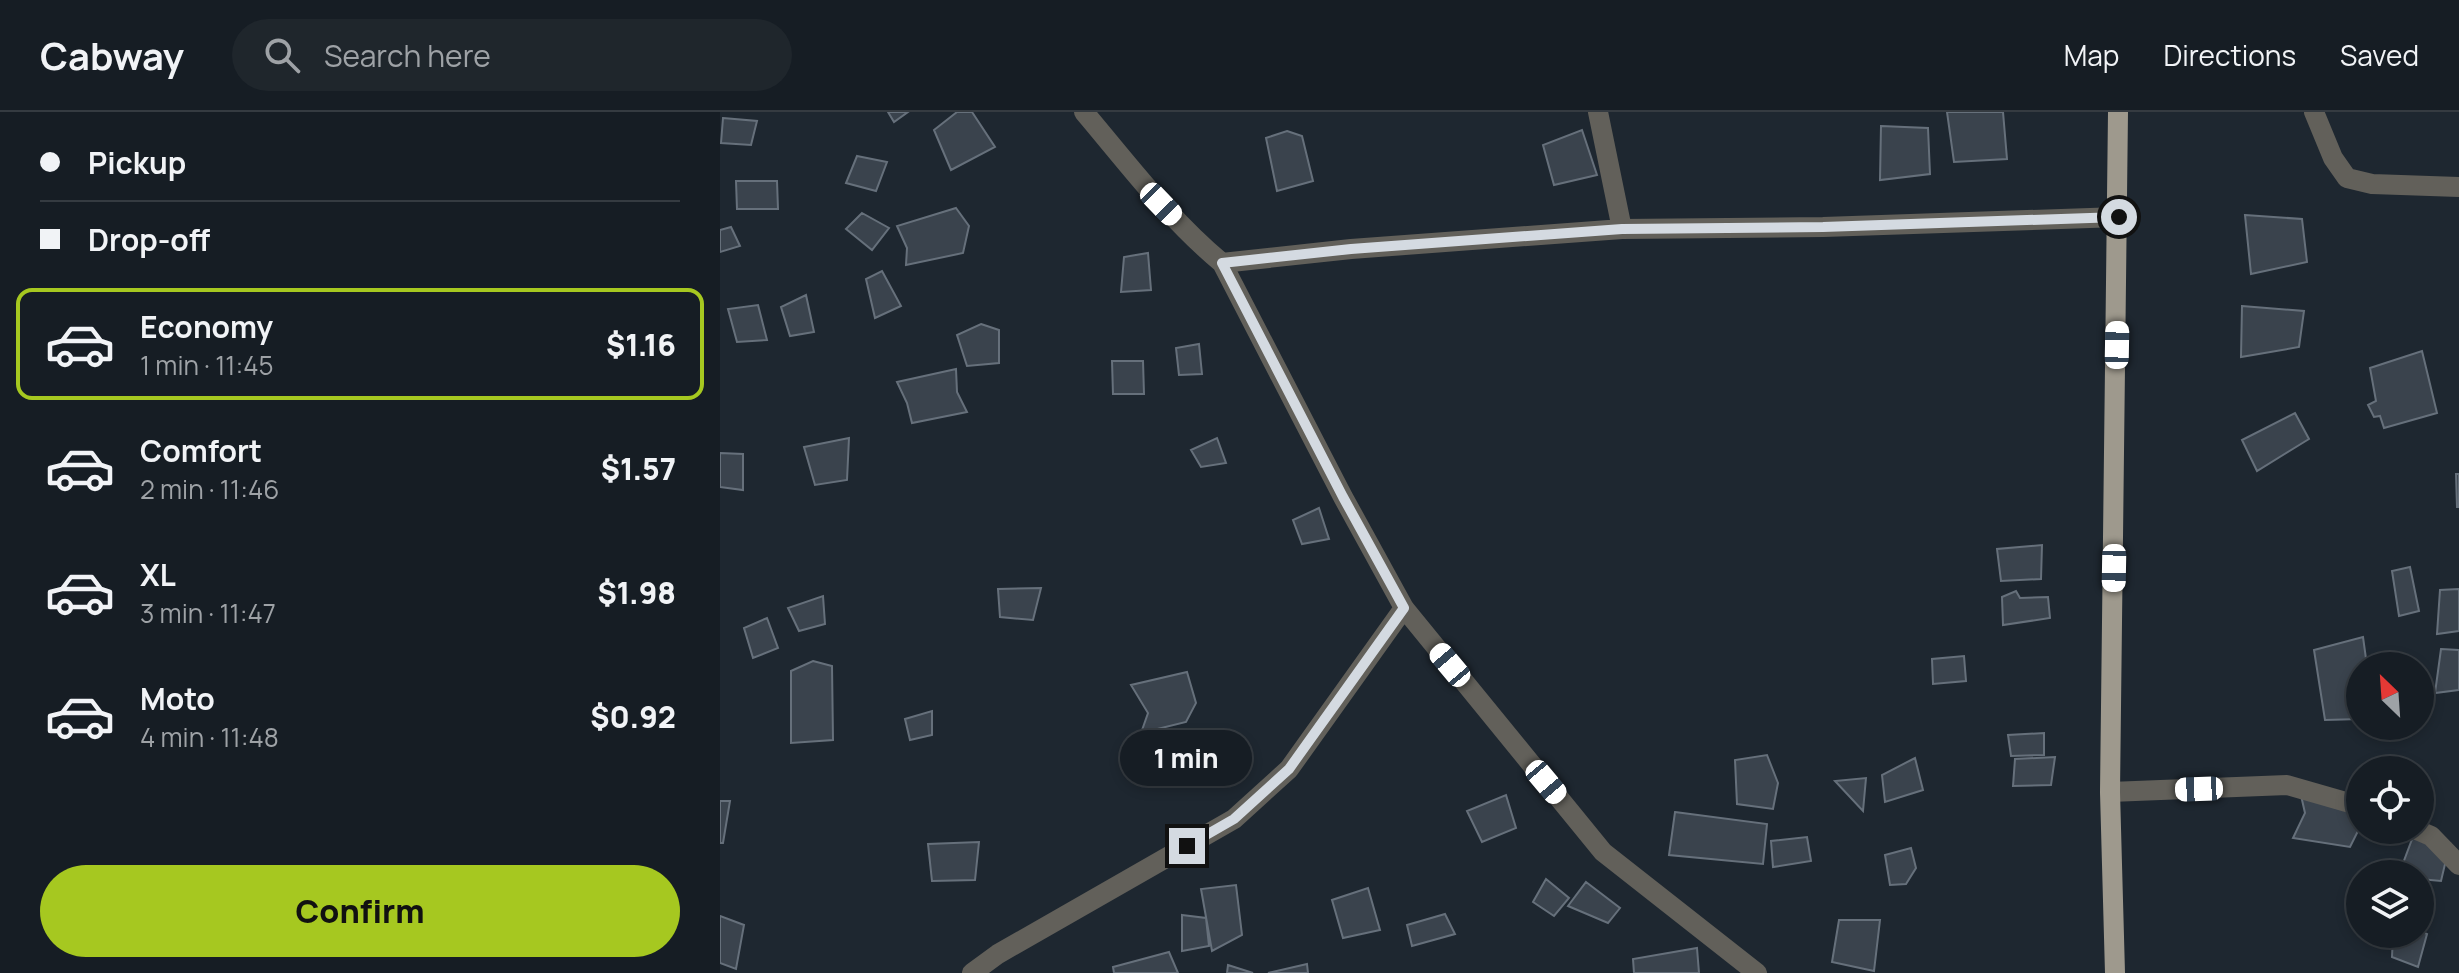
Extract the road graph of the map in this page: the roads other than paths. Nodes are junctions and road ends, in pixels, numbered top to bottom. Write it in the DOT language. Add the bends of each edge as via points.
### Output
graph roads {
  1 [pos="1084,112"];
  2 [pos="1598,112"];
  3 [pos="2118,112"];
  4 [pos="2314,112"];
  5 [pos="2459,187"];
  6 [pos="2119,217"];
  7 [pos="1622,229"];
  8 [pos="1222,263"];
  9 [pos="1404,608"];
  10 [pos="2110,792"];
  11 [pos="2346,802"];
  12 [pos="2434,839"];
  13 [pos="2459,865"];
  14 [pos="972,973"];
  15 [pos="1757,973"];
  16 [pos="2115,973"];
  1 -- 8 [label="street" via="1161,204"];
  2 -- 7 [label="street"];
  3 -- 6 [label="main road"];
  4 -- 5 [label="street" via="2347,178"];
  6 -- 7 [label="street"];
  6 -- 10 [label="main road"];
  7 -- 8 [label="street"];
  8 -- 9 [label="street"];
  9 -- 14 [label="street" via="1289,769 1234,819"];
  9 -- 15 [label="street" via="1603,852"];
  10 -- 11 [label="street" via="2287,785"];
  10 -- 16 [label="main road"];
  12 -- 13 [label="street"];
}
